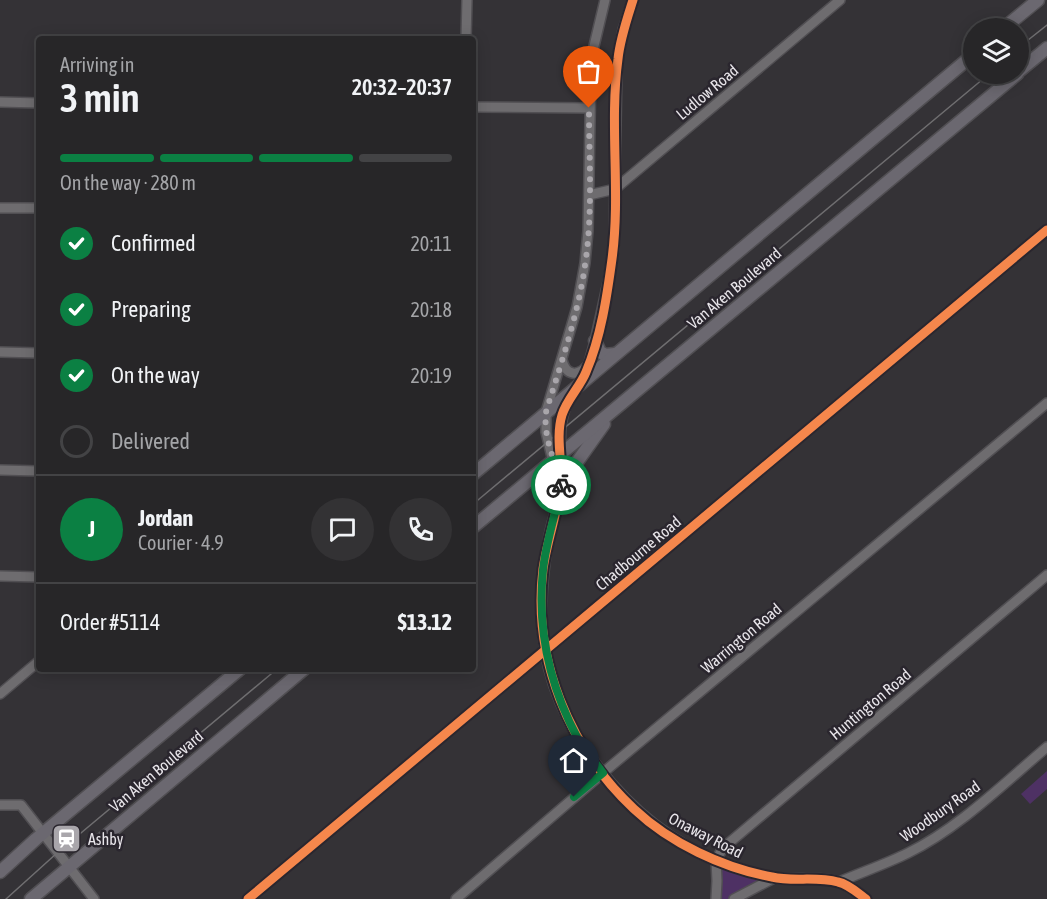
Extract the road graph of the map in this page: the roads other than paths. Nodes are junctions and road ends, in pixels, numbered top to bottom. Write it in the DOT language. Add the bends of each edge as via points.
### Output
graph roads {
  1 [pos="467,0"];
  2 [pos="605,0"];
  3 [pos="633,0"];
  4 [pos="840,0"];
  5 [pos="1038,0"];
  6 [pos="1016,18"];
  7 [pos="466,36"];
  8 [pos="1047,48"];
  9 [pos="963,63"];
  10 [pos="1029,64"];
  11 [pos="1005,84"];
  12 [pos="0,102"];
  13 [pos="36,103"];
  14 [pos="476,107"];
  15 [pos="589,108"];
  16 [pos="615,189"];
  17 [pos="589,195"];
  18 [pos="0,208"];
  19 [pos="36,208"];
  20 [pos="1047,230"];
  21 [pos="596,341"];
  22 [pos="0,352"];
  23 [pos="36,353"];
  24 [pos="615,354"];
  25 [pos="562,360"];
  26 [pos="589,365"];
  27 [pos="580,384"];
  28 [pos="1047,403"];
  29 [pos="546,412"];
  30 [pos="611,413"];
  31 [pos="556,459"];
  32 [pos="478,466"];
  33 [pos="0,471"];
  34 [pos="36,471"];
  35 [pos="560,489"];
  36 [pos="476,525"];
  37 [pos="1047,575"];
  38 [pos="0,576"];
  39 [pos="36,577"];
  40 [pos="545,651"];
  41 [pos="36,663"];
  42 [pos="236,672"];
  43 [pos="300,672"];
  44 [pos="2,690"];
  45 [pos="1047,747"];
  46 [pos="603,773"];
  47 [pos="0,805"];
  48 [pos="43,833"];
  49 [pos="716,860"];
  50 [pos="67,866"];
  51 [pos="0,872"];
  52 [pos="774,878"];
  53 [pos="839,882"];
  54 [pos="472,886"];
  55 [pos="31,899"];
  56 [pos="94,899"];
  57 [pos="248,899"];
  58 [pos="456,899"];
  59 [pos="468,899"];
  60 [pos="716,899"];
  61 [pos="734,899"];
  62 [pos="866,899"];
  1 -- 7 [label="street"];
  2 -- 15 [label="street" via="594,46"];
  3 -- 16 [label="street" via="617,63"];
  4 -- 16 [label="street, Ludlow Road"];
  5 -- 6 [label="main road"];
  8 -- 10 [label="main road, Van Aken Boulevard"];
  9 -- 24 [label="main road, Van Aken Boulevard"];
  11 -- 30 [label="main road, Van Aken Boulevard"];
  12 -- 13 [label="street"];
  14 -- 15 [label="street"];
  15 -- 17 [label="street"];
  16 -- 17 [label="street, Ludlow Road"];
  16 -- 21 [label="street" via="614,247"];
  17 -- 25 [label="street" via="585,263"];
  18 -- 19 [label="street"];
  20 -- 40 [label="street, Chadbourne Road"];
  21 -- 24 [label="main road" via="600,352"];
  21 -- 26 [label="street"];
  22 -- 23 [label="street"];
  24 -- 27 [label="main road, Van Aken Boulevard"];
  25 -- 26 [label="street" via="569,373 576,374"];
  25 -- 29 [label="street"];
  26 -- 27 [label="street"];
  27 -- 29 [label="main road, Van Aken Boulevard"];
  27 -- 31 [label="street" via="562,414"];
  28 -- 46 [label="street, Warrington Road"];
  29 -- 31 [label="street" via="546,432"];
  29 -- 32 [label="main road, Van Aken Boulevard"];
  30 -- 31 [label="main road, Van Aken Boulevard"];
  30 -- 35 [label="main road"];
  31 -- 35 [label="street"];
  31 -- 36 [label="main road, Van Aken Boulevard"];
  33 -- 34 [label="street"];
  35 -- 40 [label="street, Onaway Road" via="543,569"];
  37 -- 49 [label="street, Huntington Road" via="723,848"];
  38 -- 39 [label="street"];
  40 -- 46 [label="street, Onaway Road" via="556,689 579,741"];
  40 -- 57 [label="street, Chadbourne Road"];
  41 -- 44 [label="street"];
  42 -- 48 [label="main road, Van Aken Boulevard"];
  43 -- 50 [label="main road, Van Aken Boulevard"];
  45 -- 53 [label="street, Woodbury Road" via="935,836 908,853"];
  46 -- 49 [label="street, Onaway Road" via="634,808 668,836"];
  46 -- 54 [label="street, Warrington Road"];
  47 -- 48 [label="street" via="21,806"];
  48 -- 50 [label="street"];
  48 -- 51 [label="main road, Van Aken Boulevard"];
  49 -- 52 [label="street, Onaway Road"];
  49 -- 60 [label="street"];
  50 -- 55 [label="main road, Van Aken Boulevard"];
  50 -- 56 [label="street"];
  52 -- 53 [label="street, Onaway Road"];
  52 -- 61 [label="street"];
  53 -- 62 [label="street, Onaway Road"];
  54 -- 58 [label="street, Warrington Road"];
  54 -- 59 [label="street"];
}
